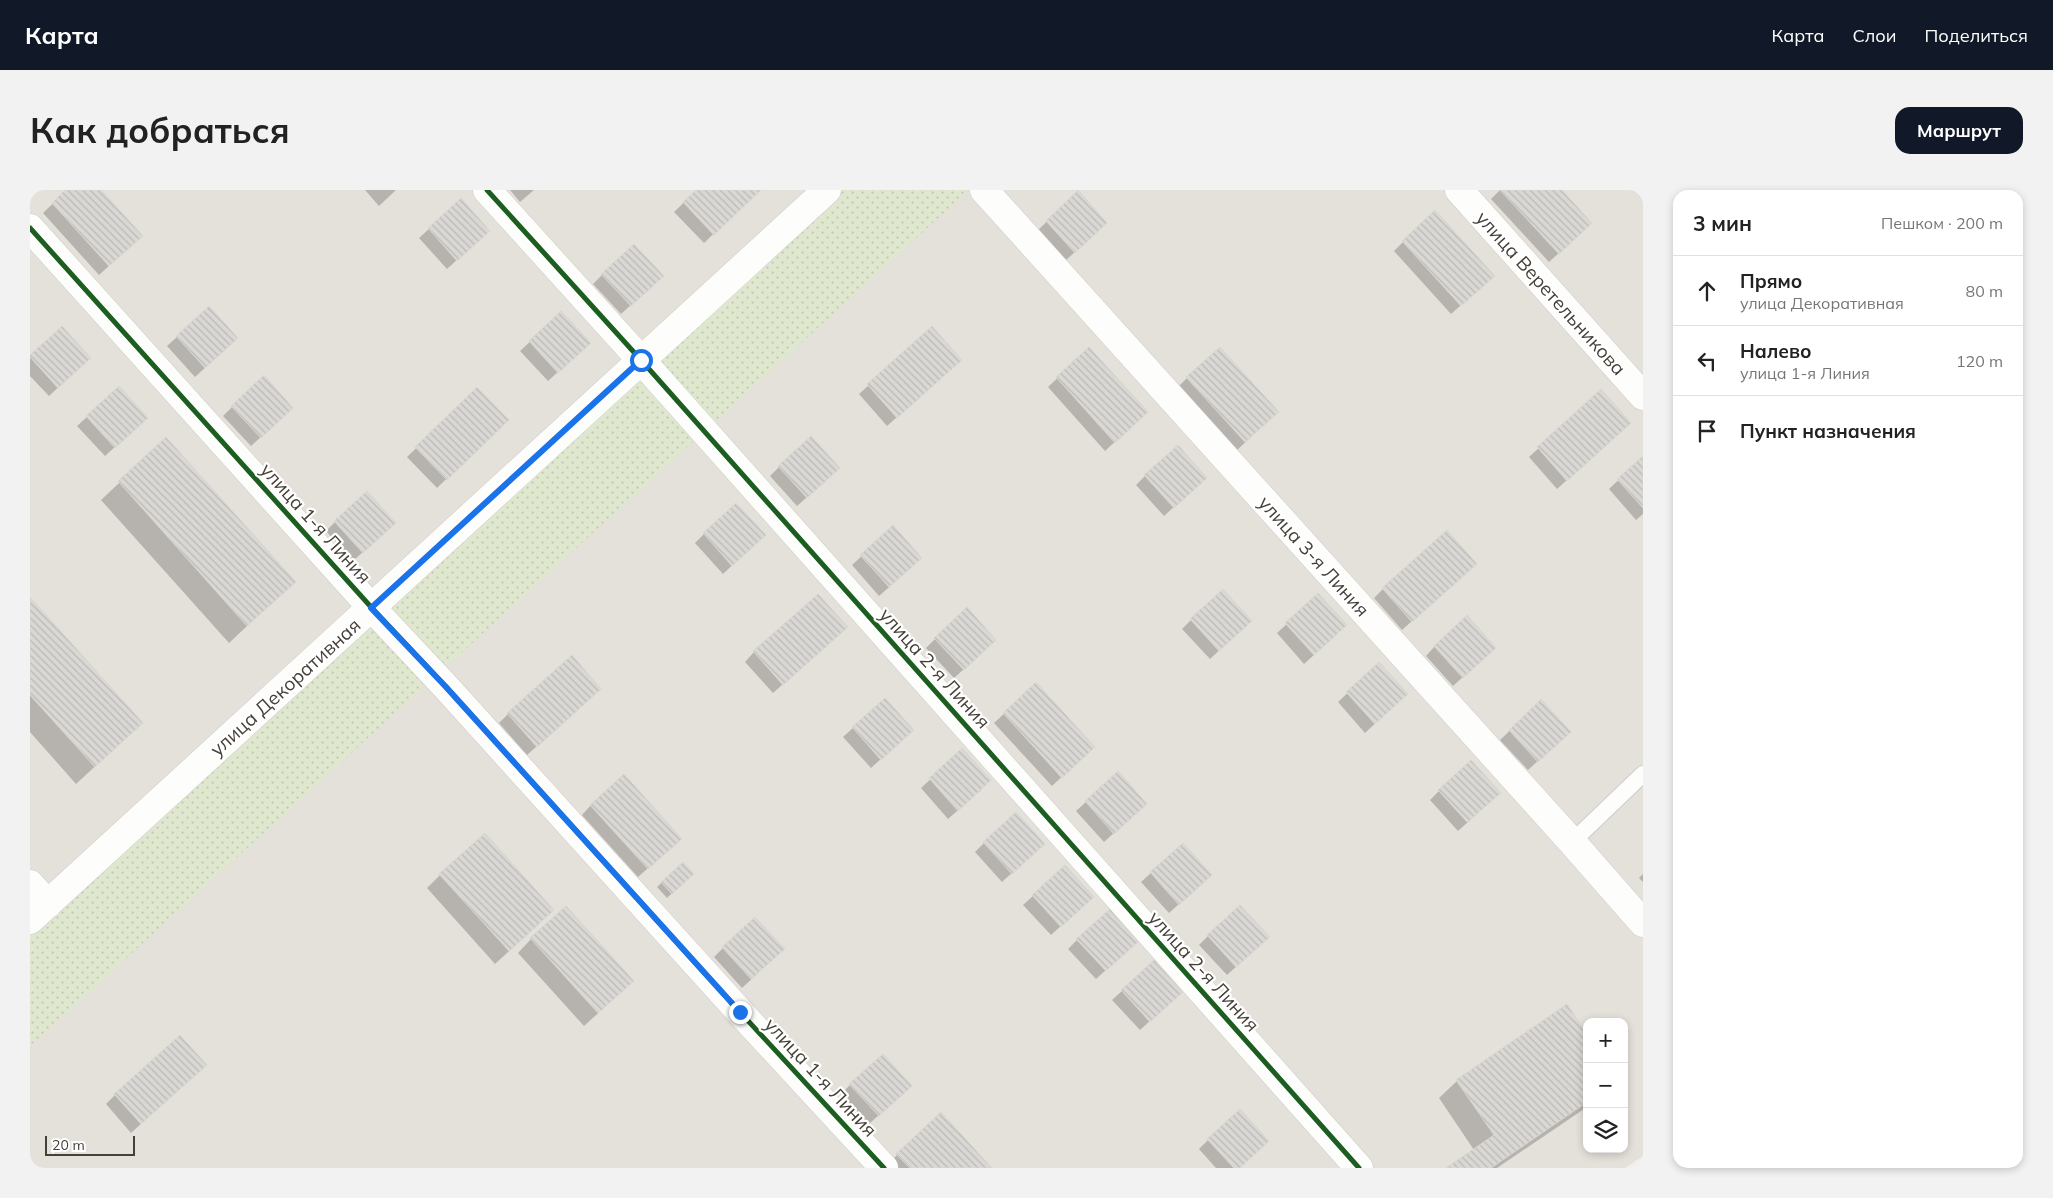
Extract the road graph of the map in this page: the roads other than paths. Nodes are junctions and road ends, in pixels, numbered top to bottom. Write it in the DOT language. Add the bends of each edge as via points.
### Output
graph roads {
  1 [pos="487,190"];
  2 [pos="827,190"];
  3 [pos="984,190"];
  4 [pos="1459,190"];
  5 [pos="30,228"];
  6 [pos="641,360"];
  7 [pos="1643,396"];
  8 [pos="371,608"];
  9 [pos="1643,774"];
  10 [pos="1572,842"];
  11 [pos="36,903"];
  12 [pos="1643,923"];
  13 [pos="884,1168"];
  14 [pos="1359,1168"];
  1 -- 6 [label="street, улица 2-я Линия"];
  2 -- 6 [label="street, улица Декоративная"];
  3 -- 10 [label="street, улица 3-я Линия"];
  4 -- 7 [label="street, улица Веретельникова"];
  5 -- 8 [label="street, улица 1-я Линия"];
  6 -- 8 [label="street, улица Декоративная"];
  6 -- 14 [label="street, улица 2-я Линия"];
  8 -- 11 [label="street, улица Декоративная"];
  8 -- 13 [label="street, улица 1-я Линия"];
  9 -- 10 [label="lane"];
  10 -- 12 [label="street, улица 3-я Линия"];
}
